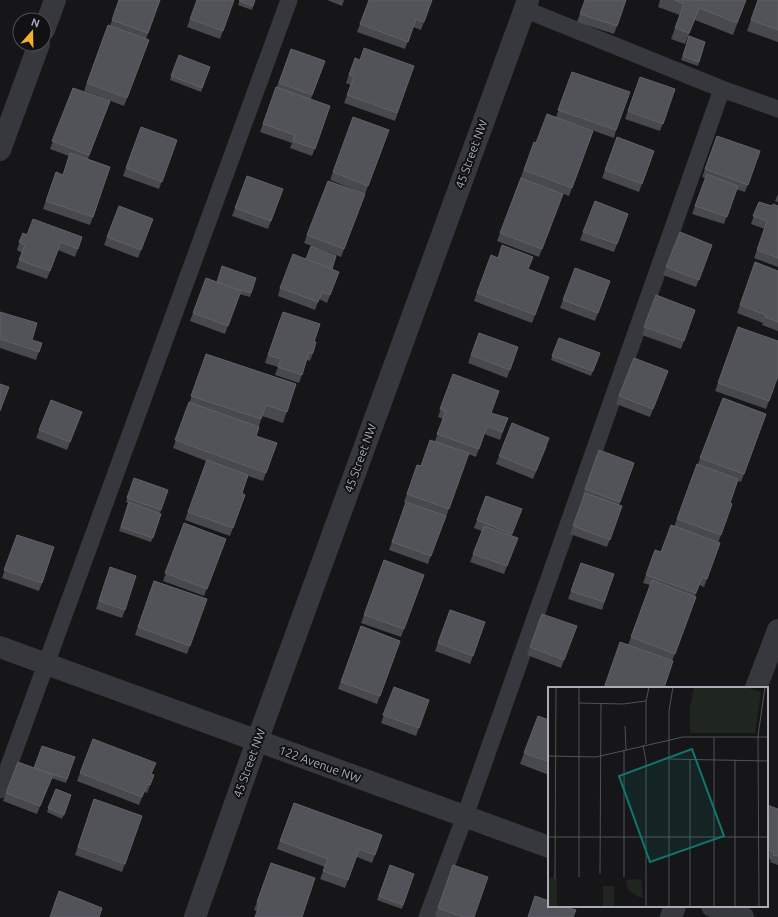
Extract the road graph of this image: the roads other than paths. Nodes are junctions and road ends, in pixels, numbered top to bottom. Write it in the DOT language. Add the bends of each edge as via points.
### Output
graph roads {
  1 [pos="55,0"];
  2 [pos="290,0"];
  3 [pos="526,5"];
  4 [pos="51,12"];
  5 [pos="36,52"];
  6 [pos="722,89"];
  7 [pos="778,109"];
  8 [pos="0,150"];
  9 [pos="778,630"];
  10 [pos="0,648"];
  11 [pos="46,664"];
  12 [pos="756,687"];
  13 [pos="257,741"];
  14 [pos="0,790"];
  15 [pos="465,816"];
  16 [pos="548,847"];
  17 [pos="675,907"];
  18 [pos="715,907"];
  19 [pos="195,917"];
  20 [pos="427,917"];
  21 [pos="671,917"];
  22 [pos="743,917"];
  1 -- 4 [label="street"];
  2 -- 11 [label="lane"];
  3 -- 6 [label="lane"];
  3 -- 13 [label="street, 45 Street NW"];
  5 -- 8 [label="street"];
  6 -- 7 [label="lane"];
  6 -- 15 [label="lane"];
  9 -- 12 [label="street"];
  10 -- 11 [label="street, 122 Avenue NW"];
  11 -- 13 [label="street, 122 Avenue NW"];
  11 -- 14 [label="lane"];
  13 -- 15 [label="street, 122 Avenue NW"];
  13 -- 19 [label="street, 45 Street NW"];
  15 -- 16 [label="street, 122 Avenue NW"];
  15 -- 20 [label="lane"];
  17 -- 21 [label="street"];
  18 -- 22 [label="street"];
}
